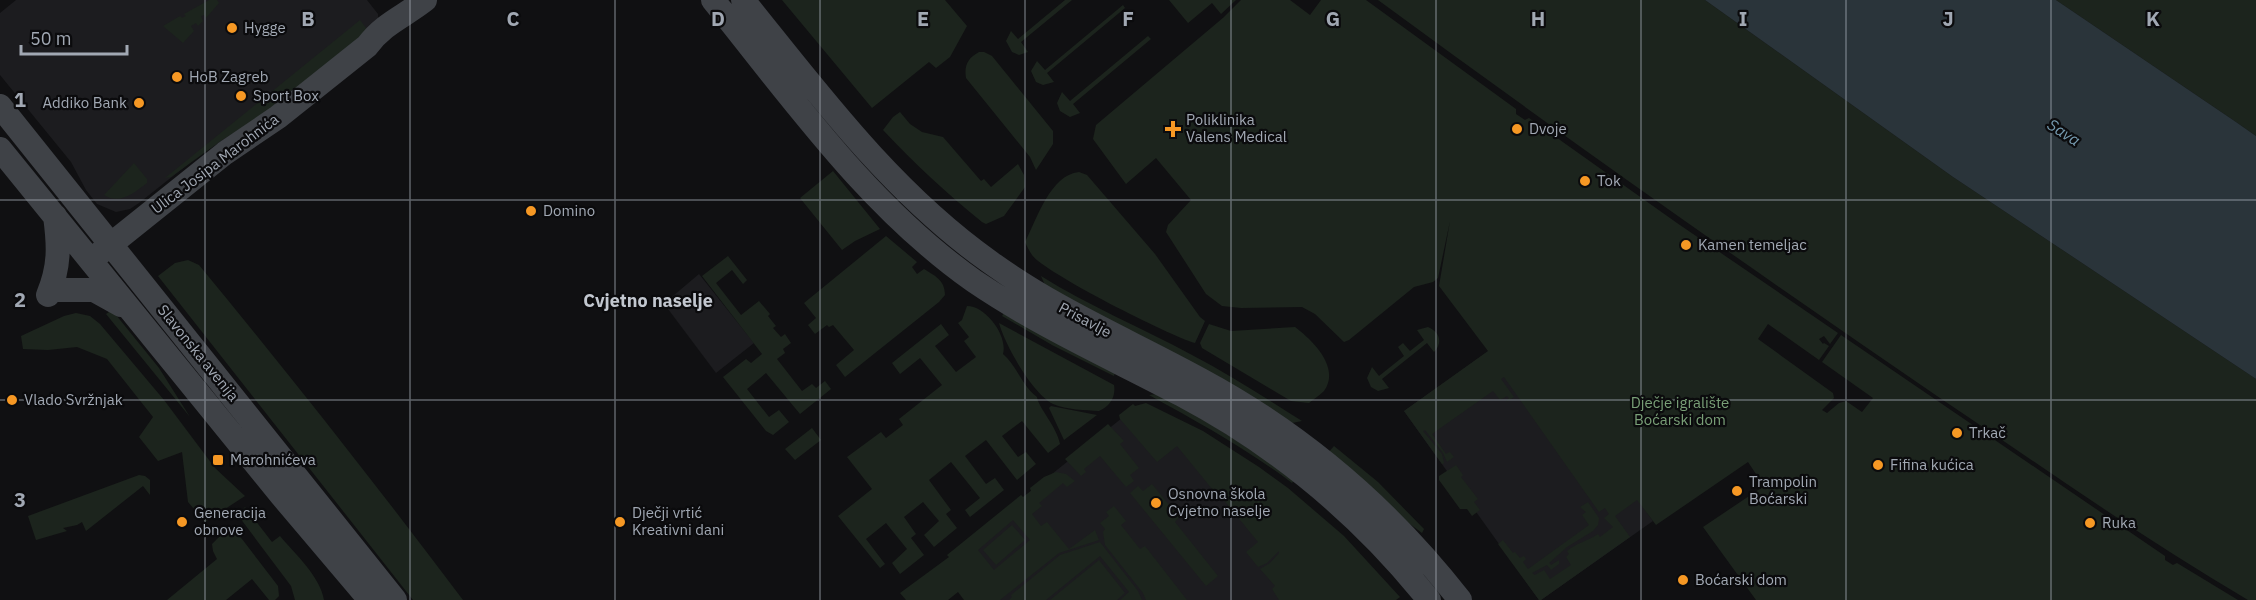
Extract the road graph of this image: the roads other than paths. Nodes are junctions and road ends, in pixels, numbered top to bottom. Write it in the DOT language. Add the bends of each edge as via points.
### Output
graph roads {
  1 [pos="713,0"];
  2 [pos="743,0"];
  3 [pos="421,4"];
  4 [pos="0,106"];
  5 [pos="0,148"];
  6 [pos="55,216"];
  7 [pos="111,244"];
  8 [pos="91,260"];
  9 [pos="135,315"];
  10 [pos="297,515"];
  11 [pos="383,595"];
  12 [pos="354,600"];
  13 [pos="402,600"];
  14 [pos="1429,600"];
  15 [pos="1460,600"];
  1 -- 14 [label="street, Prisavlje" via="839,155 923,240 1019,310 1189,399 1270,448 1356,519"];
  2 -- 15 [label="street, Prisavlje" via="857,140 954,235 1051,302 1200,379 1290,434 1388,517"];
  3 -- 7 [label="street, Ulica Josipa Marohnića" via="409,22 382,42 367,46"];
  4 -- 7 [label="street, Slavonska avenija"];
  5 -- 6 [label="street, Slavonska avenija"];
  6 -- 8 [label="street, Slavonska avenija"];
  6 -- 9 [label="street" via="58,253 51,292 94,290"];
  7 -- 8 [label="street, Ulica Josipa Marohnića"];
  7 -- 11 [label="street, Slavonska avenija"];
  8 -- 9 [label="street, Slavonska avenija"];
  9 -- 10 [label="street, Slavonska avenija"];
  10 -- 11 [label="street, Slavonska avenija"];
  10 -- 12 [label="street" via="326,565"];
  11 -- 13 [label="street"];
}
